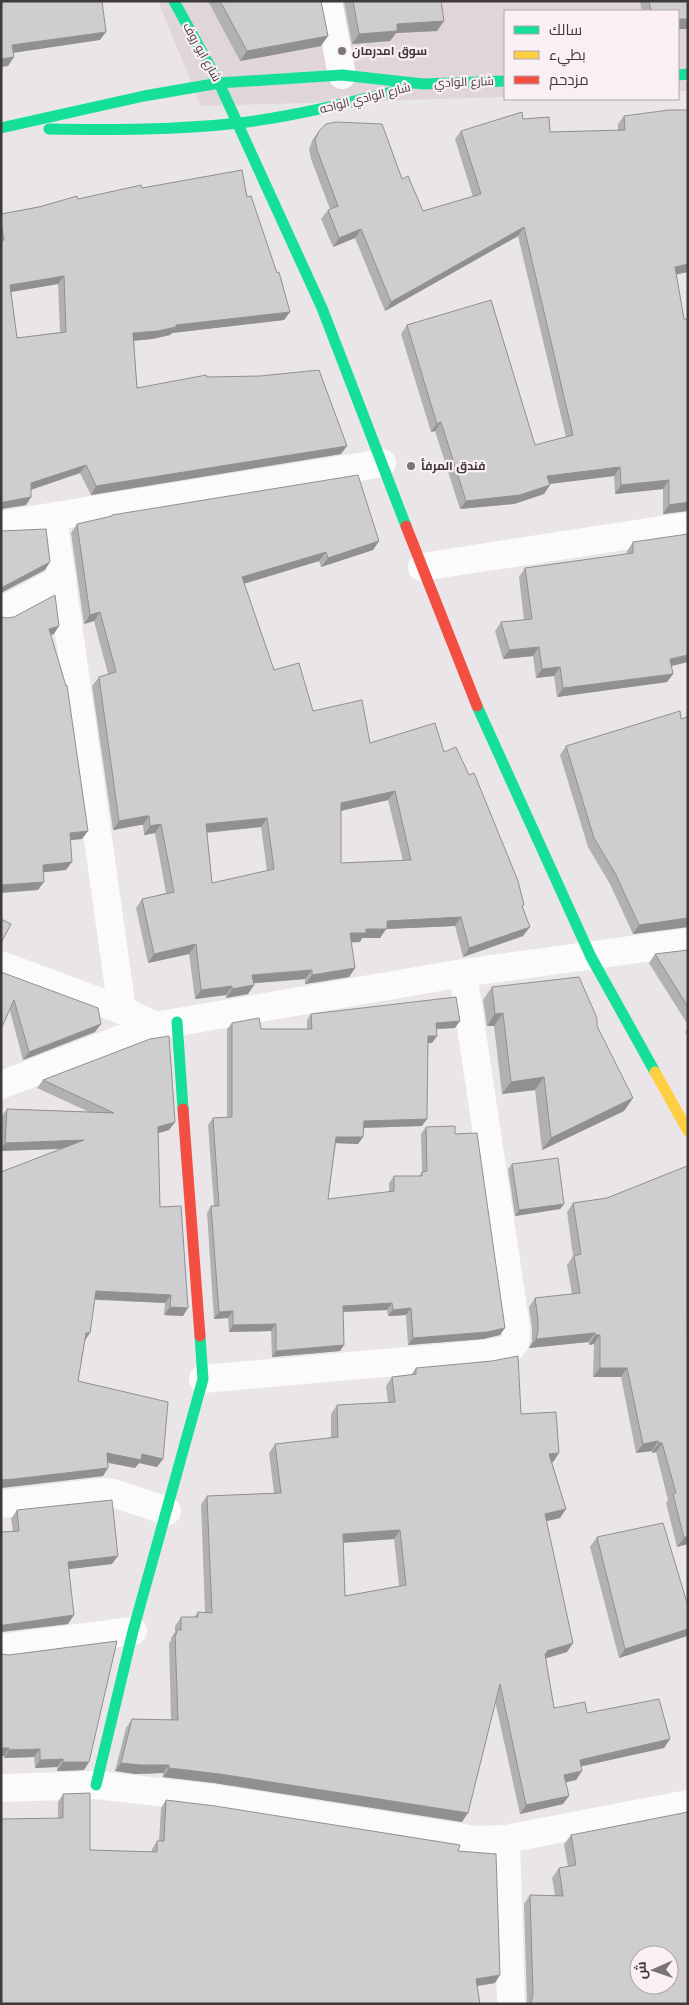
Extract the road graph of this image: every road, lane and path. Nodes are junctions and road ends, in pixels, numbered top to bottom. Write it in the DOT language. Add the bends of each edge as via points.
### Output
graph roads {
  1 [pos="174,1"];
  2 [pos="328,1"];
  3 [pos="342,75"];
  4 [pos="504,81"];
  5 [pos="219,83"];
  6 [pos="423,84"];
  7 [pos="237,123"];
  8 [pos="1,128"];
  9 [pos="382,463"];
  10 [pos="53,518"];
  11 [pos="1,525"];
  12 [pos="688,526"];
  13 [pos="422,567"];
  14 [pos="62,580"];
  15 [pos="1,611"];
  16 [pos="688,942"];
  17 [pos="591,957"];
  18 [pos="1,965"];
  19 [pos="463,973"];
  20 [pos="122,1010"];
  21 [pos="166,1024"];
  22 [pos="1,1085"];
  23 [pos="688,1131"];
  24 [pos="203,1379"];
  25 [pos="1,1504"];
  26 [pos="167,1511"];
  27 [pos="133,1631"];
  28 [pos="1,1648"];
  29 [pos="96,1785"];
  30 [pos="1,1788"];
  31 [pos="688,1804"];
  32 [pos="506,1839"];
  33 [pos="510,2004"];
  1 -- 5 [label="street, شارع ابو روف"];
  2 -- 3 [label="street"];
  3 -- 5 [label="street, شارع الوادي الواحه"];
  3 -- 6 [label="street, شارع الوادي الواحه"];
  4 -- 6 [label="street, شارع الوادي"];
  5 -- 7 [label="street, شارع ابو روف"];
  5 -- 8 [label="street, شارع الوادي الواحه"];
  6 -- 7 [label="street, شارع الوادي الواحه" via="334,106"];
  7 -- 8 [label="street, شارع الوادي الواحه" via="116,130"];
  7 -- 9 [label="street, شارع ابو روف" via="322,308"];
  9 -- 10 [label="street"];
  9 -- 13 [label="street, شارع ابو روف"];
  10 -- 11 [label="street"];
  10 -- 14 [label="street"];
  12 -- 13 [label="street"];
  13 -- 17 [label="street, شارع ابو روف" via="481,716"];
  14 -- 15 [label="street"];
  14 -- 20 [label="street"];
  16 -- 17 [label="street"];
  17 -- 19 [label="street"];
  17 -- 23 [label="street, شارع ابو روف"];
  18 -- 20 [label="street"];
  19 -- 21 [label="street"];
  19 -- 24 [label="street" via="516,1341 510,1349 485,1354"];
  20 -- 21 [label="street"];
  21 -- 22 [label="street"];
  21 -- 24 [label="street"];
  24 -- 26 [label="street"];
  25 -- 26 [label="street" via="104,1492"];
  26 -- 27 [label="street"];
  27 -- 28 [label="street"];
  27 -- 29 [label="street"];
  29 -- 30 [label="street"];
  29 -- 32 [label="street" via="212,1798 476,1840"];
  31 -- 32 [label="street"];
  32 -- 33 [label="street"];
}
